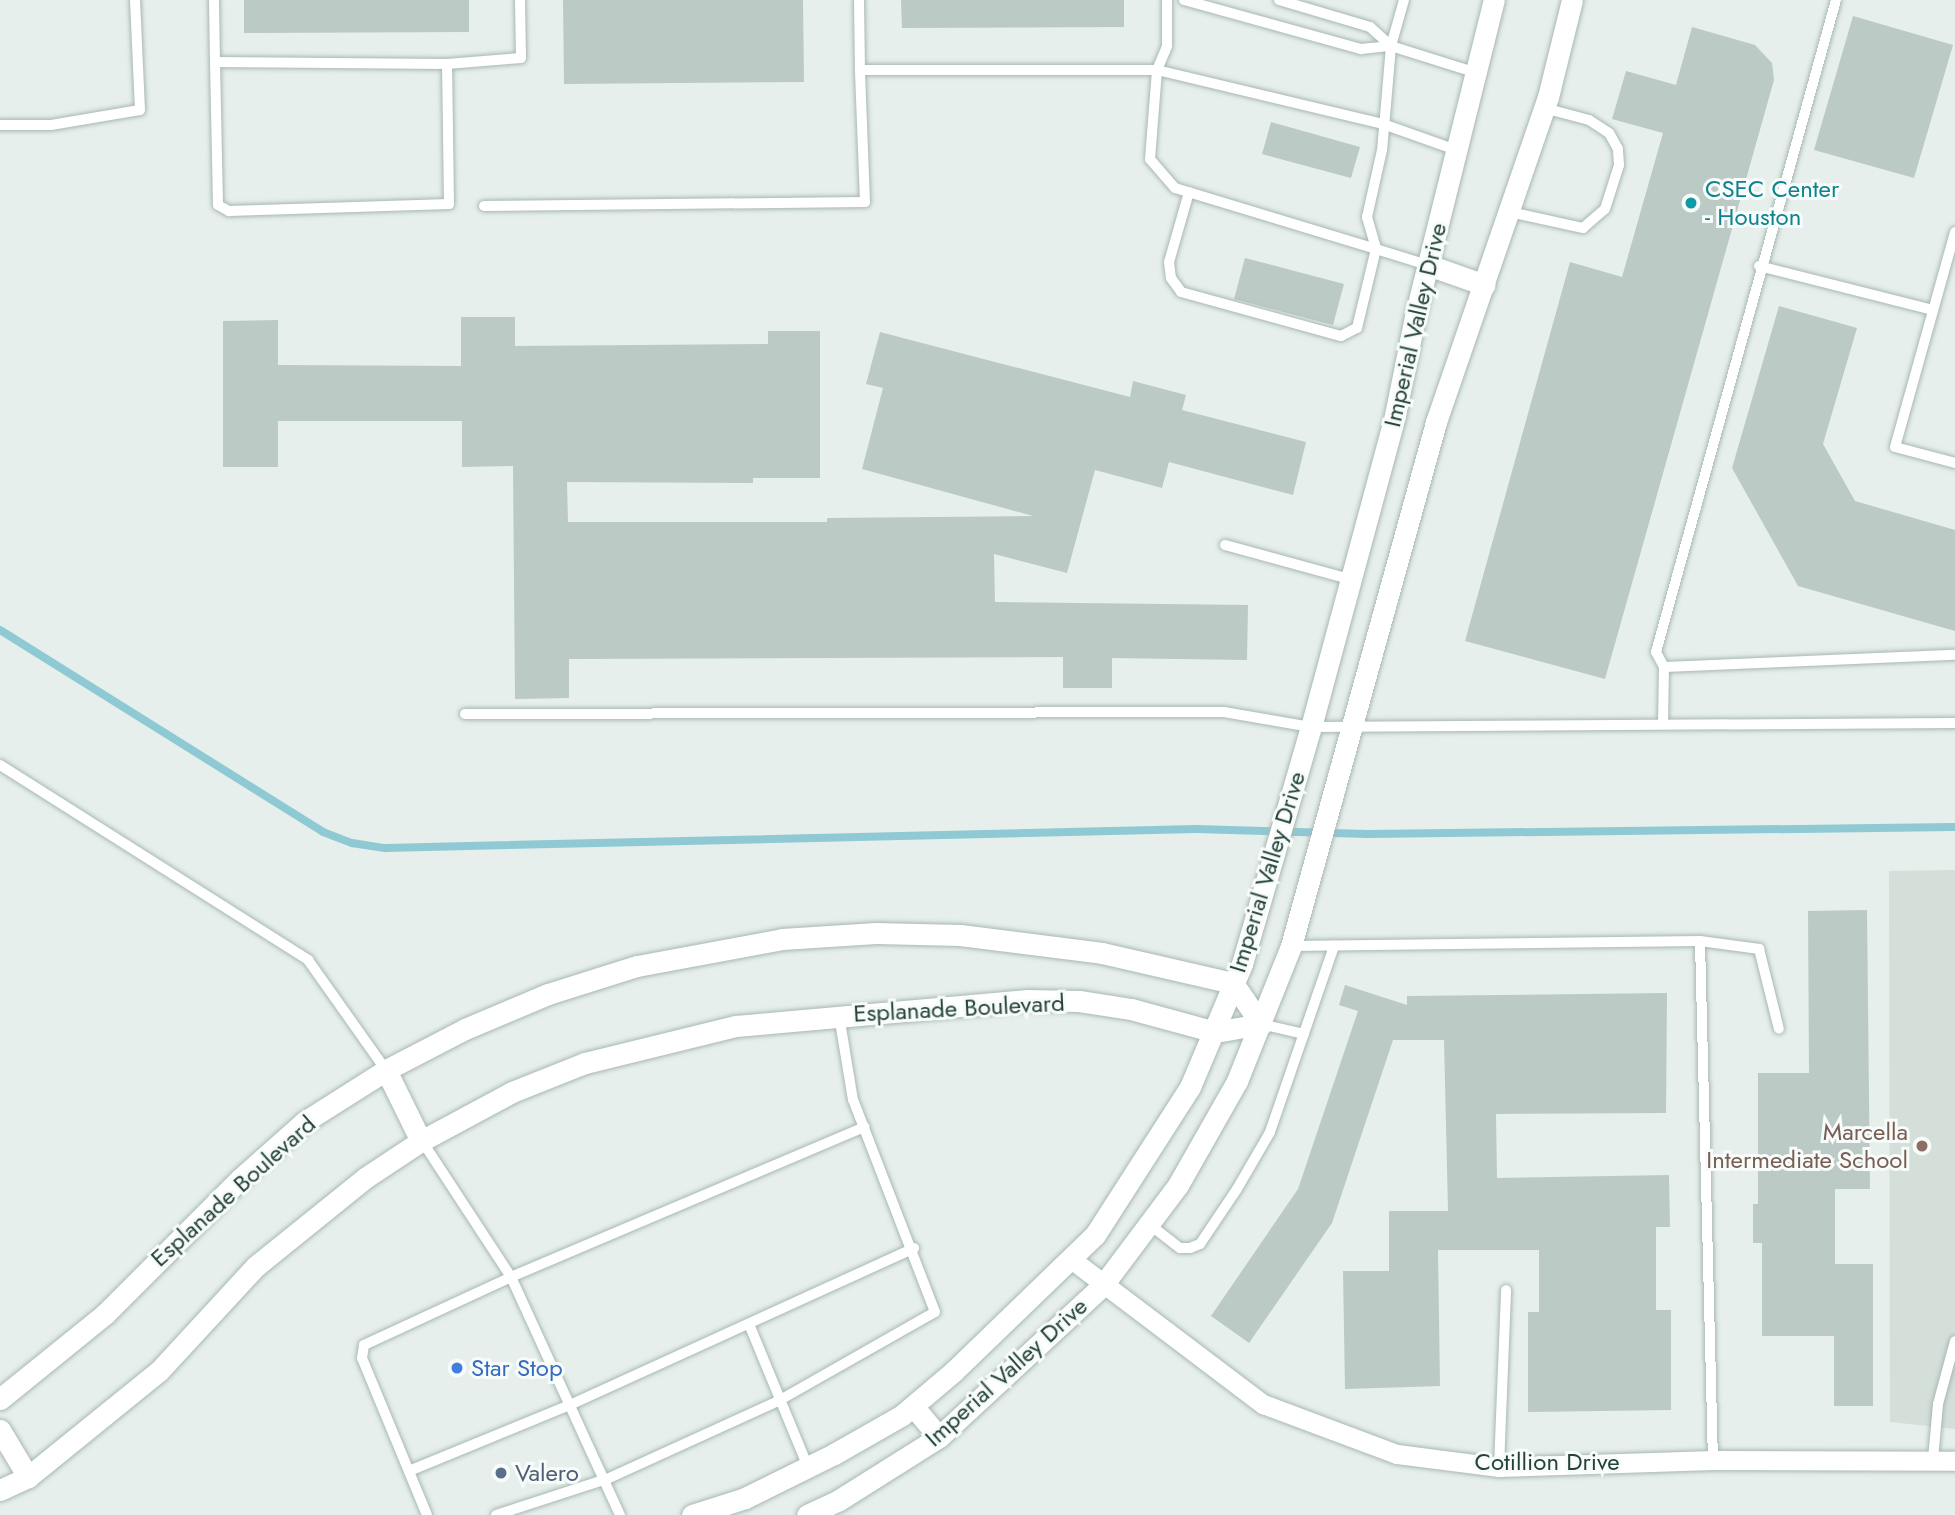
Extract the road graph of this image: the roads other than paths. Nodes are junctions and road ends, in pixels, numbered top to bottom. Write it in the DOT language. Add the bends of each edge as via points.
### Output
graph roads {
  1 [pos="135,0"];
  2 [pos="214,0"];
  3 [pos="520,0"];
  4 [pos="859,0"];
  5 [pos="1167,0"];
  6 [pos="1184,0"];
  7 [pos="1279,0"];
  8 [pos="1404,0"];
  9 [pos="1494,0"];
  10 [pos="1572,0"];
  11 [pos="1836,0"];
  12 [pos="1391,46"];
  13 [pos="215,62"];
  14 [pos="447,64"];
  15 [pos="859,70"];
  16 [pos="1157,70"];
  17 [pos="1476,73"];
  18 [pos="1544,108"];
  19 [pos="1383,124"];
  20 [pos="0,125"];
  21 [pos="1457,150"];
  22 [pos="1189,192"];
  23 [pos="484,206"];
  24 [pos="1510,212"];
  25 [pos="1955,232"];
  26 [pos="1376,248"];
  27 [pos="1428,265"];
  28 [pos="1759,266"];
  29 [pos="1485,285"];
  30 [pos="1933,310"];
  31 [pos="1955,463"];
  32 [pos="1225,545"];
  33 [pos="1349,579"];
  34 [pos="1955,655"];
  35 [pos="1664,667"];
  36 [pos="465,714"];
  37 [pos="1955,723"];
  38 [pos="1663,724"];
  39 [pos="1311,727"];
  40 [pos="1348,727"];
  41 [pos="0,765"];
  42 [pos="1700,941"];
  43 [pos="1291,946"];
  44 [pos="1334,946"];
  45 [pos="1233,983"];
  46 [pos="839,1015"];
  47 [pos="1261,1024"];
  48 [pos="1779,1030"];
  49 [pos="1215,1032"];
  50 [pos="1304,1034"];
  51 [pos="386,1070"];
  52 [pos="865,1127"];
  53 [pos="422,1141"];
  54 [pos="1149,1224"];
  55 [pos="914,1248"];
  56 [pos="1071,1259"];
  57 [pos="511,1277"];
  58 [pos="1103,1284"];
  59 [pos="1506,1290"];
  60 [pos="749,1324"];
  61 [pos="1955,1341"];
  62 [pos="0,1399"];
  63 [pos="780,1400"];
  64 [pos="572,1405"];
  65 [pos="913,1406"];
  66 [pos="0,1430"];
  67 [pos="939,1437"];
  68 [pos="1933,1459"];
  69 [pos="1713,1460"];
  70 [pos="1955,1461"];
  71 [pos="1499,1466"];
  72 [pos="808,1467"];
  73 [pos="409,1471"];
  74 [pos="28,1477"];
  75 [pos="607,1479"];
  76 [pos="0,1490"];
  77 [pos="813,1514"];
  78 [pos="427,1515"];
  79 [pos="496,1515"];
  80 [pos="620,1515"];
  81 [pos="692,1515"];
  1 -- 20 [label="lane" via="140,110 51,125"];
  2 -- 13 [label="lane"];
  3 -- 14 [label="lane" via="521,58"];
  4 -- 15 [label="lane"];
  5 -- 16 [label="lane" via="1167,46"];
  6 -- 12 [label="lane" via="1362,49"];
  7 -- 12 [label="lane" via="1370,27"];
  8 -- 12 [label="lane"];
  9 -- 17 [label="main road, Imperial Valley Drive"];
  10 -- 18 [label="main road, Imperial Valley Drive"];
  11 -- 28 [label="lane"];
  12 -- 17 [label="lane"];
  12 -- 19 [label="lane"];
  13 -- 14 [label="lane"];
  13 -- 14 [label="lane" via="218,205 229,211 449,204"];
  15 -- 16 [label="lane"];
  15 -- 23 [label="lane" via="865,202"];
  16 -- 19 [label="lane"];
  16 -- 22 [label="lane" via="1150,159 1175,188"];
  17 -- 21 [label="main road, Imperial Valley Drive"];
  18 -- 24 [label="main road, Imperial Valley Drive"];
  18 -- 24 [label="lane" via="1589,120 1609,133 1618,149 1619,165 1605,209 1583,228"];
  19 -- 21 [label="lane"];
  19 -- 26 [label="lane" via="1367,217"];
  21 -- 27 [label="main road, Imperial Valley Drive"];
  22 -- 26 [label="lane"];
  22 -- 26 [label="lane" via="1168,262 1171,278 1181,292 1217,304 1341,336 1357,328"];
  24 -- 29 [label="main road, Imperial Valley Drive"];
  25 -- 30 [label="lane"];
  26 -- 27 [label="lane"];
  27 -- 29 [label="main road"];
  27 -- 33 [label="main road, Imperial Valley Drive" via="1395,415"];
  28 -- 30 [label="lane"];
  28 -- 35 [label="lane" via="1656,652"];
  29 -- 40 [label="main road, Imperial Valley Drive" via="1436,422"];
  30 -- 31 [label="lane" via="1895,447"];
  32 -- 33 [label="lane"];
  33 -- 39 [label="main road, Imperial Valley Drive"];
  34 -- 35 [label="lane"];
  35 -- 38 [label="lane"];
  36 -- 39 [label="lane" via="1224,712"];
  37 -- 38 [label="lane"];
  38 -- 40 [label="lane"];
  39 -- 40 [label="lane"];
  39 -- 45 [label="main road, Imperial Valley Drive" via="1268,882"];
  40 -- 43 [label="main road, Imperial Valley Drive"];
  41 -- 51 [label="lane" via="308,960"];
  42 -- 44 [label="lane"];
  42 -- 48 [label="lane" via="1759,948"];
  42 -- 69 [label="lane"];
  43 -- 44 [label="lane"];
  43 -- 47 [label="main road, Imperial Valley Drive"];
  44 -- 50 [label="lane"];
  45 -- 47 [label="main road"];
  45 -- 49 [label="main road, Imperial Valley Drive"];
  45 -- 51 [label="main road, Esplanade Boulevard" via="1102,953 960,935 876,933 782,939 637,966 548,994"];
  46 -- 49 [label="main road, Esplanade Boulevard" via="1079,1000"];
  46 -- 52 [label="lane" via="850,1088"];
  46 -- 53 [label="main road, Esplanade Boulevard" via="736,1026 585,1063 512,1092"];
  47 -- 49 [label="main road, Esplanade Boulevard"];
  47 -- 50 [label="lane"];
  47 -- 54 [label="main road, Imperial Valley Drive" via="1211,1128"];
  49 -- 56 [label="main road, Imperial Valley Drive" via="1161,1139 1095,1236"];
  50 -- 54 [label="lane" via="1270,1132 1200,1244 1180,1248"];
  51 -- 53 [label="main road"];
  51 -- 62 [label="main road, Esplanade Boulevard" via="304,1122 221,1196 105,1314"];
  52 -- 55 [label="lane"];
  52 -- 57 [label="lane"];
  53 -- 57 [label="lane"];
  53 -- 74 [label="main road, Esplanade Boulevard" via="365,1178 256,1266 159,1371"];
  54 -- 58 [label="main road, Imperial Valley Drive"];
  55 -- 60 [label="lane"];
  55 -- 63 [label="lane" via="936,1312"];
  56 -- 58 [label="street, Cotillion Drive"];
  56 -- 65 [label="main road, Imperial Valley Drive"];
  57 -- 64 [label="lane"];
  57 -- 73 [label="lane" via="364,1345 362,1358"];
  58 -- 67 [label="main road, Imperial Valley Drive"];
  58 -- 71 [label="street, Cotillion Drive" via="1263,1405 1397,1454"];
  59 -- 71 [label="lane"];
  60 -- 63 [label="lane"];
  60 -- 64 [label="lane"];
  61 -- 68 [label="lane" via="1938,1405"];
  63 -- 72 [label="lane"];
  63 -- 75 [label="lane"];
  64 -- 73 [label="lane"];
  64 -- 75 [label="lane"];
  65 -- 67 [label="main road"];
  65 -- 72 [label="main road, Imperial Valley Drive"];
  66 -- 74 [label="main road"];
  67 -- 77 [label="main road, Imperial Valley Drive"];
  68 -- 69 [label="street, Cotillion Drive"];
  68 -- 70 [label="street, Cotillion Drive"];
  69 -- 71 [label="street, Cotillion Drive"];
  72 -- 81 [label="main road, Imperial Valley Drive" via="745,1498"];
  73 -- 78 [label="lane"];
  74 -- 76 [label="main road, Esplanade Boulevard"];
  75 -- 79 [label="lane"];
  75 -- 80 [label="lane"];
}
